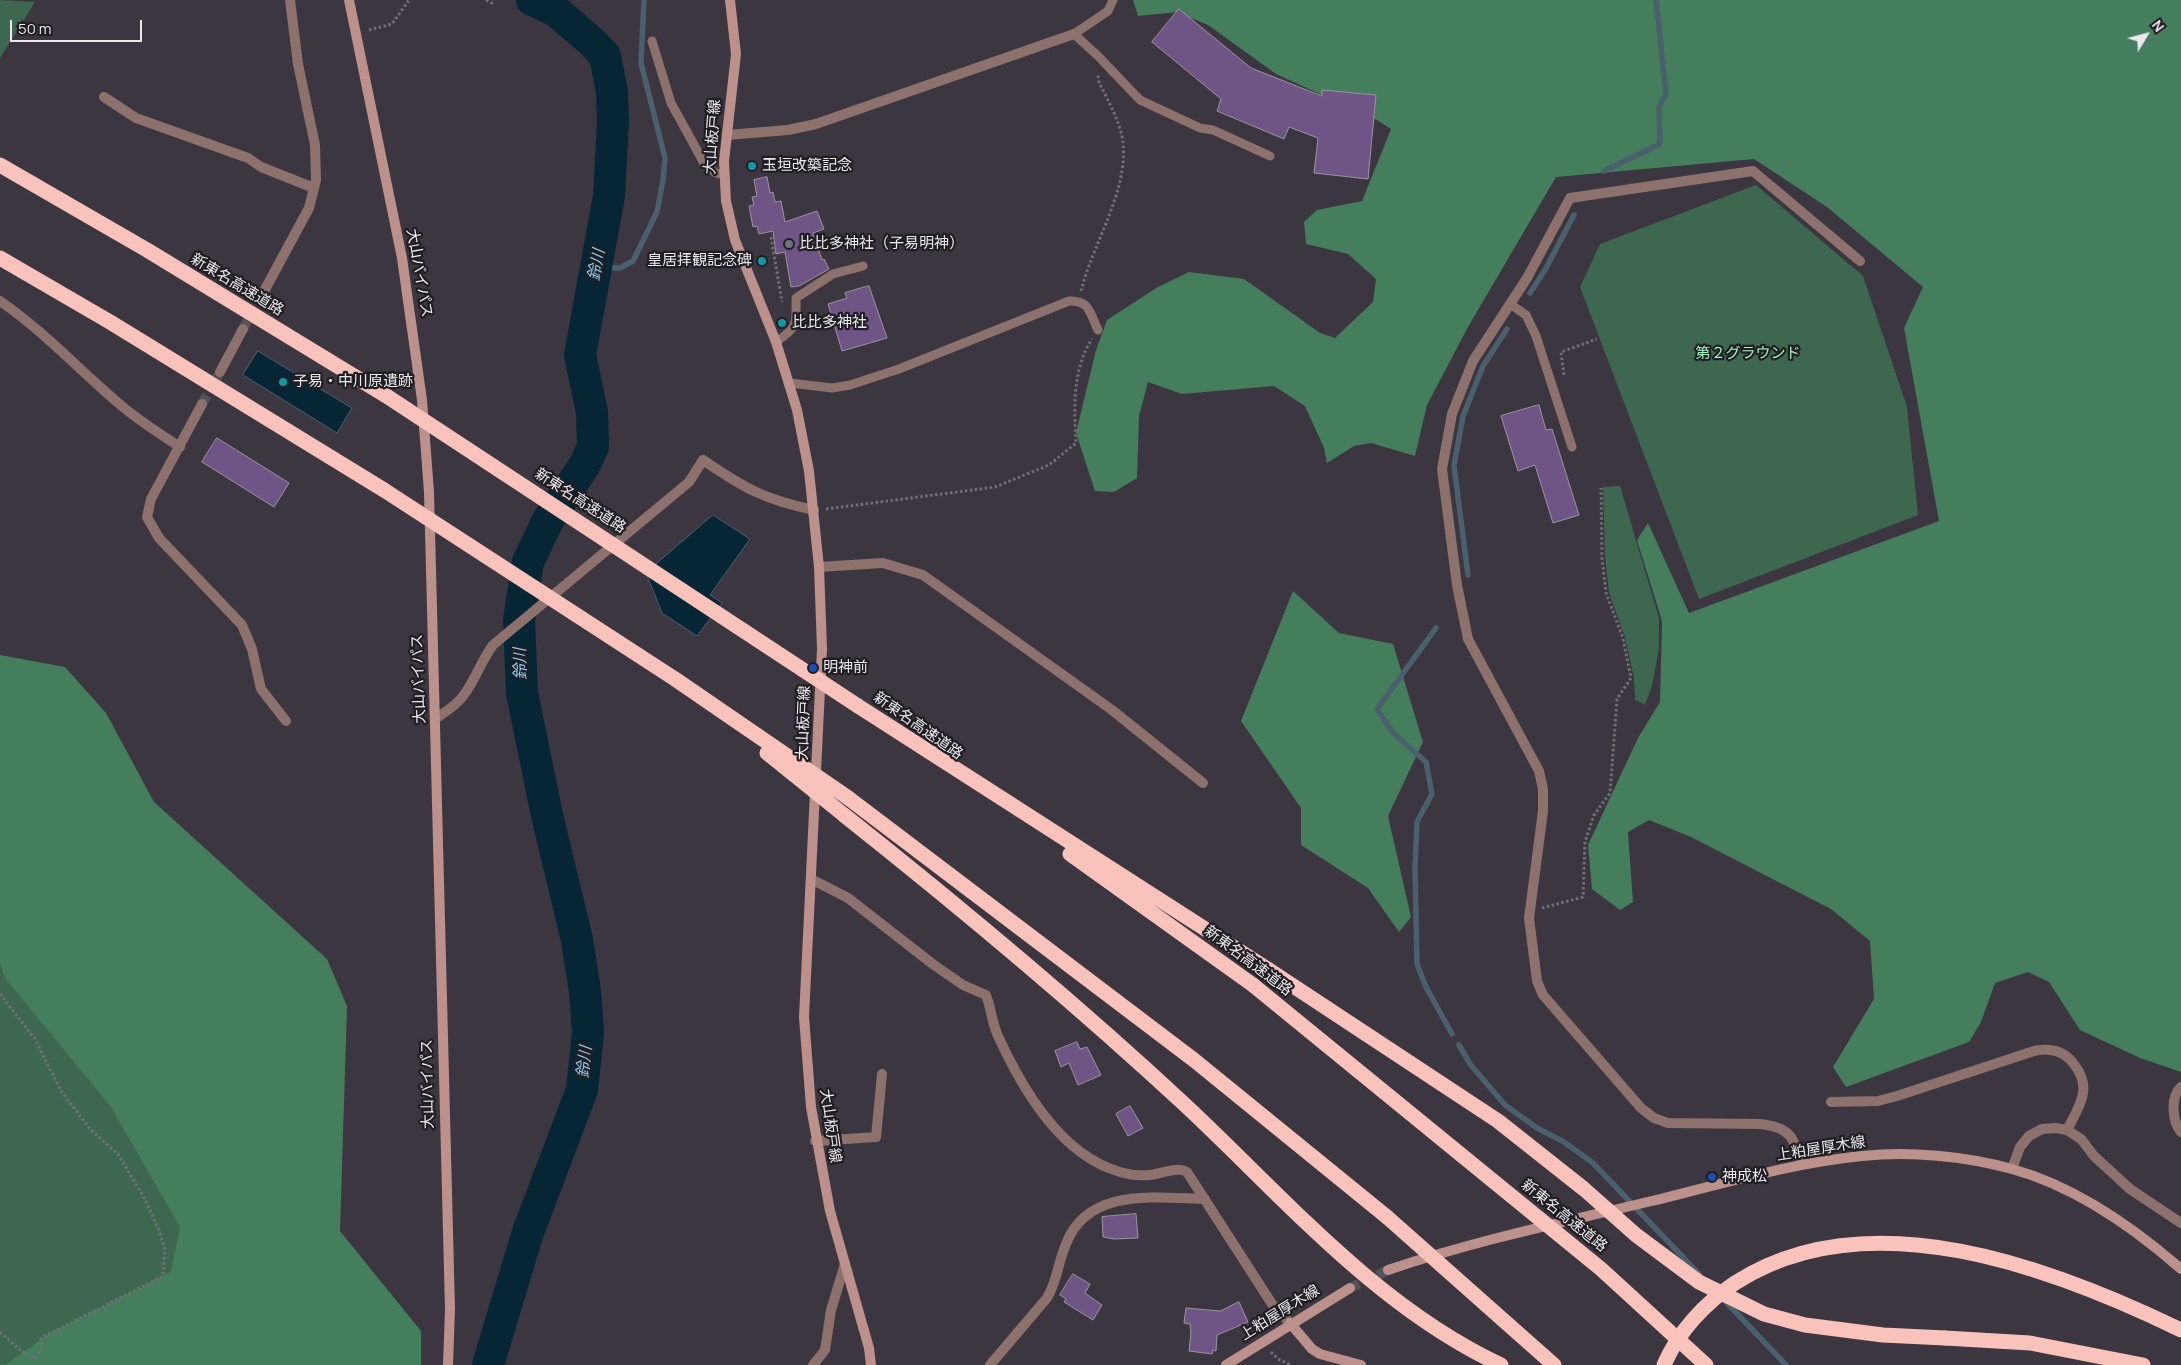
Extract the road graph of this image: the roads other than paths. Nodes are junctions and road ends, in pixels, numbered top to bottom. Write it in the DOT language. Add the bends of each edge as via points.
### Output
graph roads {
  1 [pos="290,0"];
  2 [pos="349,0"];
  3 [pos="730,0"];
  4 [pos="1113,0"];
  5 [pos="1074,34"];
  6 [pos="652,41"];
  7 [pos="104,97"];
  8 [pos="728,135"];
  9 [pos="1270,156"];
  10 [pos="0,165"];
  11 [pos="724,175"];
  12 [pos="314,188"];
  13 [pos="0,258"];
  14 [pos="1860,260"];
  15 [pos="863,266"];
  16 [pos="262,294"];
  17 [pos="0,301"];
  18 [pos="1510,304"];
  19 [pos="243,329"];
  20 [pos="1098,330"];
  21 [pos="776,342"];
  22 [pos="220,372"];
  23 [pos="790,383"];
  24 [pos="202,404"];
  25 [pos="180,447"];
  26 [pos="1572,447"];
  27 [pos="814,510"];
  28 [pos="819,567"];
  29 [pos="675,679"];
  30 [pos="858,706"];
  31 [pos="436,719"];
  32 [pos="286,721"];
  33 [pos="1203,782"];
  34 [pos="811,879"];
  35 [pos="882,1074"];
  36 [pos="2181,1087"];
  37 [pos="1831,1102"];
  38 [pos="2067,1130"];
  39 [pos="2181,1132"];
  40 [pos="815,1141"];
  41 [pos="1801,1165"];
  42 [pos="2012,1169"];
  43 [pos="1204,1199"];
  44 [pos="2181,1223"];
  45 [pos="845,1264"];
  46 [pos="2181,1269"];
  47 [pos="1388,1270"];
  48 [pos="1350,1288"];
  49 [pos="1290,1324"];
  50 [pos="2181,1330"];
  51 [pos="448,1365"];
  52 [pos="813,1365"];
  53 [pos="871,1365"];
  54 [pos="990,1365"];
  55 [pos="1226,1365"];
  56 [pos="1361,1365"];
  57 [pos="1501,1365"];
  58 [pos="1554,1365"];
  59 [pos="1664,1365"];
  60 [pos="1706,1365"];
  61 [pos="2144,1365"];
  1 -- 12 [label="street" via="298,64 315,145"];
  2 -- 31 [label="main road, 大山バイパス" via="402,258 422,400 429,492"];
  3 -- 8 [label="main road, 大山板戸線" via="736,54"];
  4 -- 5 [label="lane" via="1108,11"];
  5 -- 8 [label="street" via="816,124"];
  5 -- 9 [label="lane" via="1140,100"];
  6 -- 11 [label="lane" via="671,103 705,165"];
  7 -- 12 [label="street" via="136,118 248,158 261,167"];
  8 -- 11 [label="main road, 大山板戸線"];
  10 -- 30 [label="highway, 新東名高速道路, bridge" via="385,395"];
  11 -- 21 [label="main road, 大山板戸線" via="735,240"];
  12 -- 16 [label="street" via="309,208"];
  13 -- 29 [label="highway, bridge" via="384,490"];
  14 -- 18 [label="street" via="1753,171 1570,198"];
  15 -- 21 [label="lane" via="833,274 796,298 793,331"];
  17 -- 25 [label="street" via="49,338 144,425"];
  18 -- 26 [label="lane" via="1526,315 1536,336"];
  18 -- 41 [label="street" via="1473,361 1452,414 1442,469 1457,585 1468,639 1539,771 1543,789 1530,912 1537,981 1543,995 1654,1118 1668,1123 1775,1126 1794,1139"];
  19 -- 22 [label="street"];
  20 -- 23 [label="lane" via="1086,304 1079,300 1069,301 900,369 850,385 832,388"];
  21 -- 23 [label="main road, 大山板戸線"];
  23 -- 27 [label="main road, 大山板戸線" via="802,432"];
  24 -- 25 [label="street"];
  25 -- 32 [label="street" via="151,499 147,517 159,538 242,625 252,649 261,689"];
  27 -- 28 [label="main road, 大山板戸線"];
  27 -- 31 [label="street" via="764,497 703,460 689,482 493,645 464,696"];
  28 -- 33 [label="street" via="883,563 923,575 1112,710"];
  28 -- 34 [label="main road, 大山板戸線" via="822,649"];
  29 -- 57 [label="highway, bridge" via="1049,983 1181,1102 1357,1269 1439,1333"];
  29 -- 58 [label="highway, bridge" via="847,797 1194,1060 1386,1217"];
  30 -- 60 [label="highway, 新東名高速道路, bridge" via="1254,985 1600,1269"];
  30 -- 61 [label="highway, bridge" via="1498,1121 1636,1235 1699,1282 1764,1314 1805,1325 1883,1335 2030,1343"];
  31 -- 51 [label="main road, 大山バイパス" via="450,1309"];
  34 -- 40 [label="main road, 大山板戸線" via="804,1017"];
  34 -- 43 [label="street" via="848,898 934,965 963,985 986,995 998,1035 1022,1083 1045,1115 1079,1149 1105,1166 1132,1175 1183,1169"];
  35 -- 40 [label="street" via="876,1137"];
  36 -- 39 [label="street" via="2177,1091 2174,1116"];
  37 -- 38 [label="street" via="1887,1099 2034,1051 2051,1050 2071,1060 2083,1081 2080,1103"];
  38 -- 42 [label="street" via="2042,1129 2029,1136 2020,1147"];
  38 -- 44 [label="street" via="2081,1139 2130,1190"];
  40 -- 45 [label="main road, 大山板戸線"];
  41 -- 42 [label="main road, 上粕屋厚木線" via="1863,1156 1912,1155"];
  41 -- 47 [label="main road, 上粕屋厚木線" via="1483,1242"];
  42 -- 46 [label="main road, 上粕屋厚木線" via="2070,1192 2128,1227"];
  43 -- 49 [label="street" via="1272,1304"];
  43 -- 54 [label="street" via="1122,1199 1106,1203 1085,1216 1066,1244 1047,1298"];
  45 -- 52 [label="street" via="831,1310 825,1350"];
  45 -- 53 [label="main road, 大山板戸線"];
  48 -- 49 [label="main road, 上粕屋厚木線"];
  49 -- 55 [label="main road, 上粕屋厚木線"];
  49 -- 56 [label="main road" via="1320,1354"];
  50 -- 59 [label="highway" via="2068,1282 1974,1255 1910,1244 1840,1245 1778,1261 1724,1290 1682,1333"];
}
